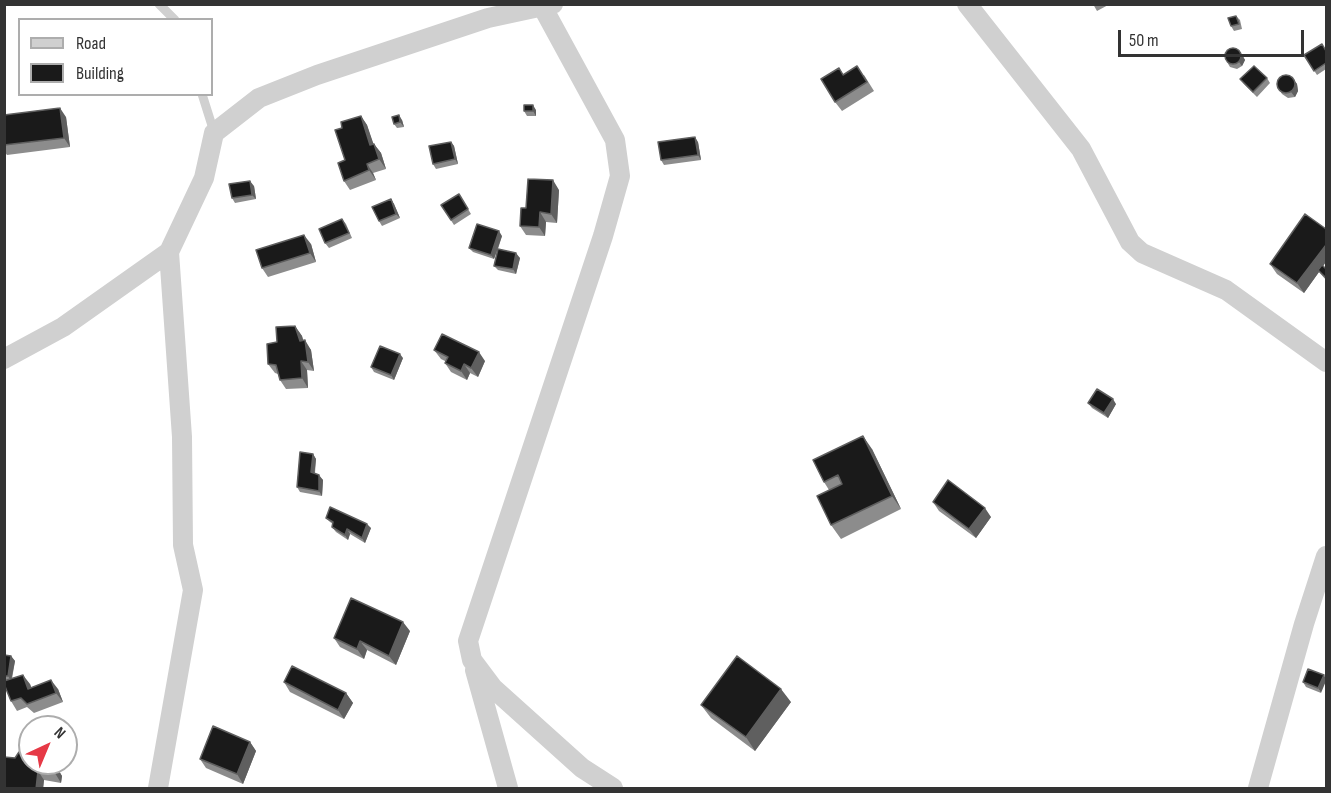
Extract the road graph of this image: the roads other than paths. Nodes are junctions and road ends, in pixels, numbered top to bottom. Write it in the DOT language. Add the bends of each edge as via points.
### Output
graph roads {
  1 [pos="159,4"];
  2 [pos="967,4"];
  3 [pos="547,5"];
  4 [pos="173,18"];
  5 [pos="203,96"];
  6 [pos="214,134"];
  7 [pos="170,252"];
  8 [pos="4,359"];
  9 [pos="1326,362"];
  10 [pos="1326,556"];
  11 [pos="472,660"];
  12 [pos="158,789"];
  13 [pos="508,789"];
  14 [pos="613,789"];
  15 [pos="1258,789"];
  1 -- 4 [label="lane"];
  2 -- 9 [label="street" via="1081,149 1130,242 1142,253 1226,290"];
  3 -- 6 [label="street" via="488,18 317,75 259,98"];
  3 -- 11 [label="street" via="615,140 620,176 468,641"];
  5 -- 6 [label="lane"];
  6 -- 7 [label="street" via="204,178"];
  7 -- 8 [label="street" via="63,327"];
  7 -- 12 [label="street" via="182,437 183,544 193,590"];
  10 -- 15 [label="street"];
  11 -- 13 [label="street"];
  11 -- 14 [label="street" via="502,696 582,768"];
}
